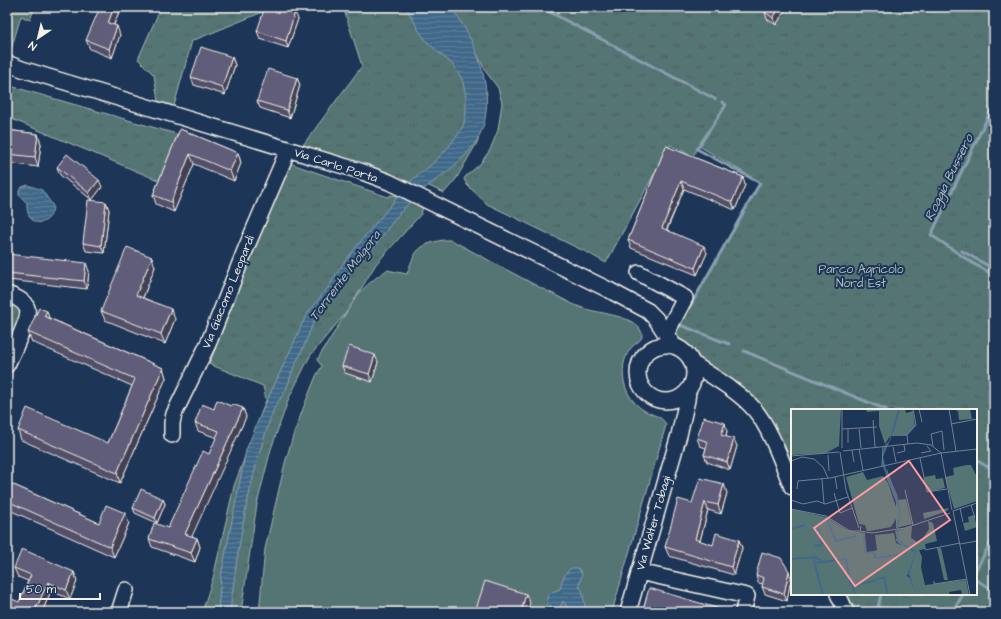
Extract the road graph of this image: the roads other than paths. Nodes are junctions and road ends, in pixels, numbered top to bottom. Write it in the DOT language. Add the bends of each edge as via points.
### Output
graph roads {
  1 [pos="7,63"];
  2 [pos="7,66"];
  3 [pos="22,69"];
  4 [pos="288,150"];
  5 [pos="639,273"];
  6 [pos="7,294"];
  7 [pos="633,303"];
  8 [pos="666,334"];
  9 [pos="674,346"];
  10 [pos="655,348"];
  11 [pos="692,363"];
  12 [pos="7,365"];
  13 [pos="688,389"];
  14 [pos="737,394"];
  15 [pos="659,399"];
  16 [pos="172,435"];
  17 [pos="680,435"];
  18 [pos="791,485"];
  19 [pos="639,572"];
  20 [pos="126,590"];
  21 [pos="838,595"];
  22 [pos="119,612"];
  23 [pos="628,612"];
  24 [pos="743,612"];
  25 [pos="846,612"];
  1 -- 3 [label="street, Via Carlo Porta"];
  2 -- 3 [label="street, Via Carlo Porta"];
  3 -- 4 [label="street, Via Carlo Porta"];
  4 -- 7 [label="street, Via Carlo Porta" via="389,182"];
  4 -- 16 [label="street, Via Giacomo Leopardi" via="208,344 174,414"];
  5 -- 8 [label="street" via="685,298"];
  6 -- 12 [label="street" via="22,301 28,311"];
  7 -- 8 [label="street, Via Carlo Porta" via="652,314"];
  7 -- 10 [label="street, Via Carlo Porta" via="650,320"];
  8 -- 9 [label="street, Via Carlo Porta"];
  9 -- 10 [label="street"];
  9 -- 11 [label="street" via="684,352"];
  10 -- 15 [label="street" via="643,359 639,376 645,390"];
  11 -- 13 [label="street" via="694,375"];
  11 -- 14 [label="street"];
  13 -- 14 [label="street" via="713,384"];
  13 -- 15 [label="street" via="676,399"];
  13 -- 17 [label="street, Via Walter Tobagi"];
  14 -- 18 [label="street" via="762,420"];
  15 -- 17 [label="street, Via Walter Tobagi" via="677,416"];
  17 -- 19 [label="street, Via Walter Tobagi"];
  19 -- 23 [label="street, Via Walter Tobagi"];
  19 -- 24 [label="street" via="747,596"];
  20 -- 22 [label="street"];
  21 -- 25 [label="street"];
}
